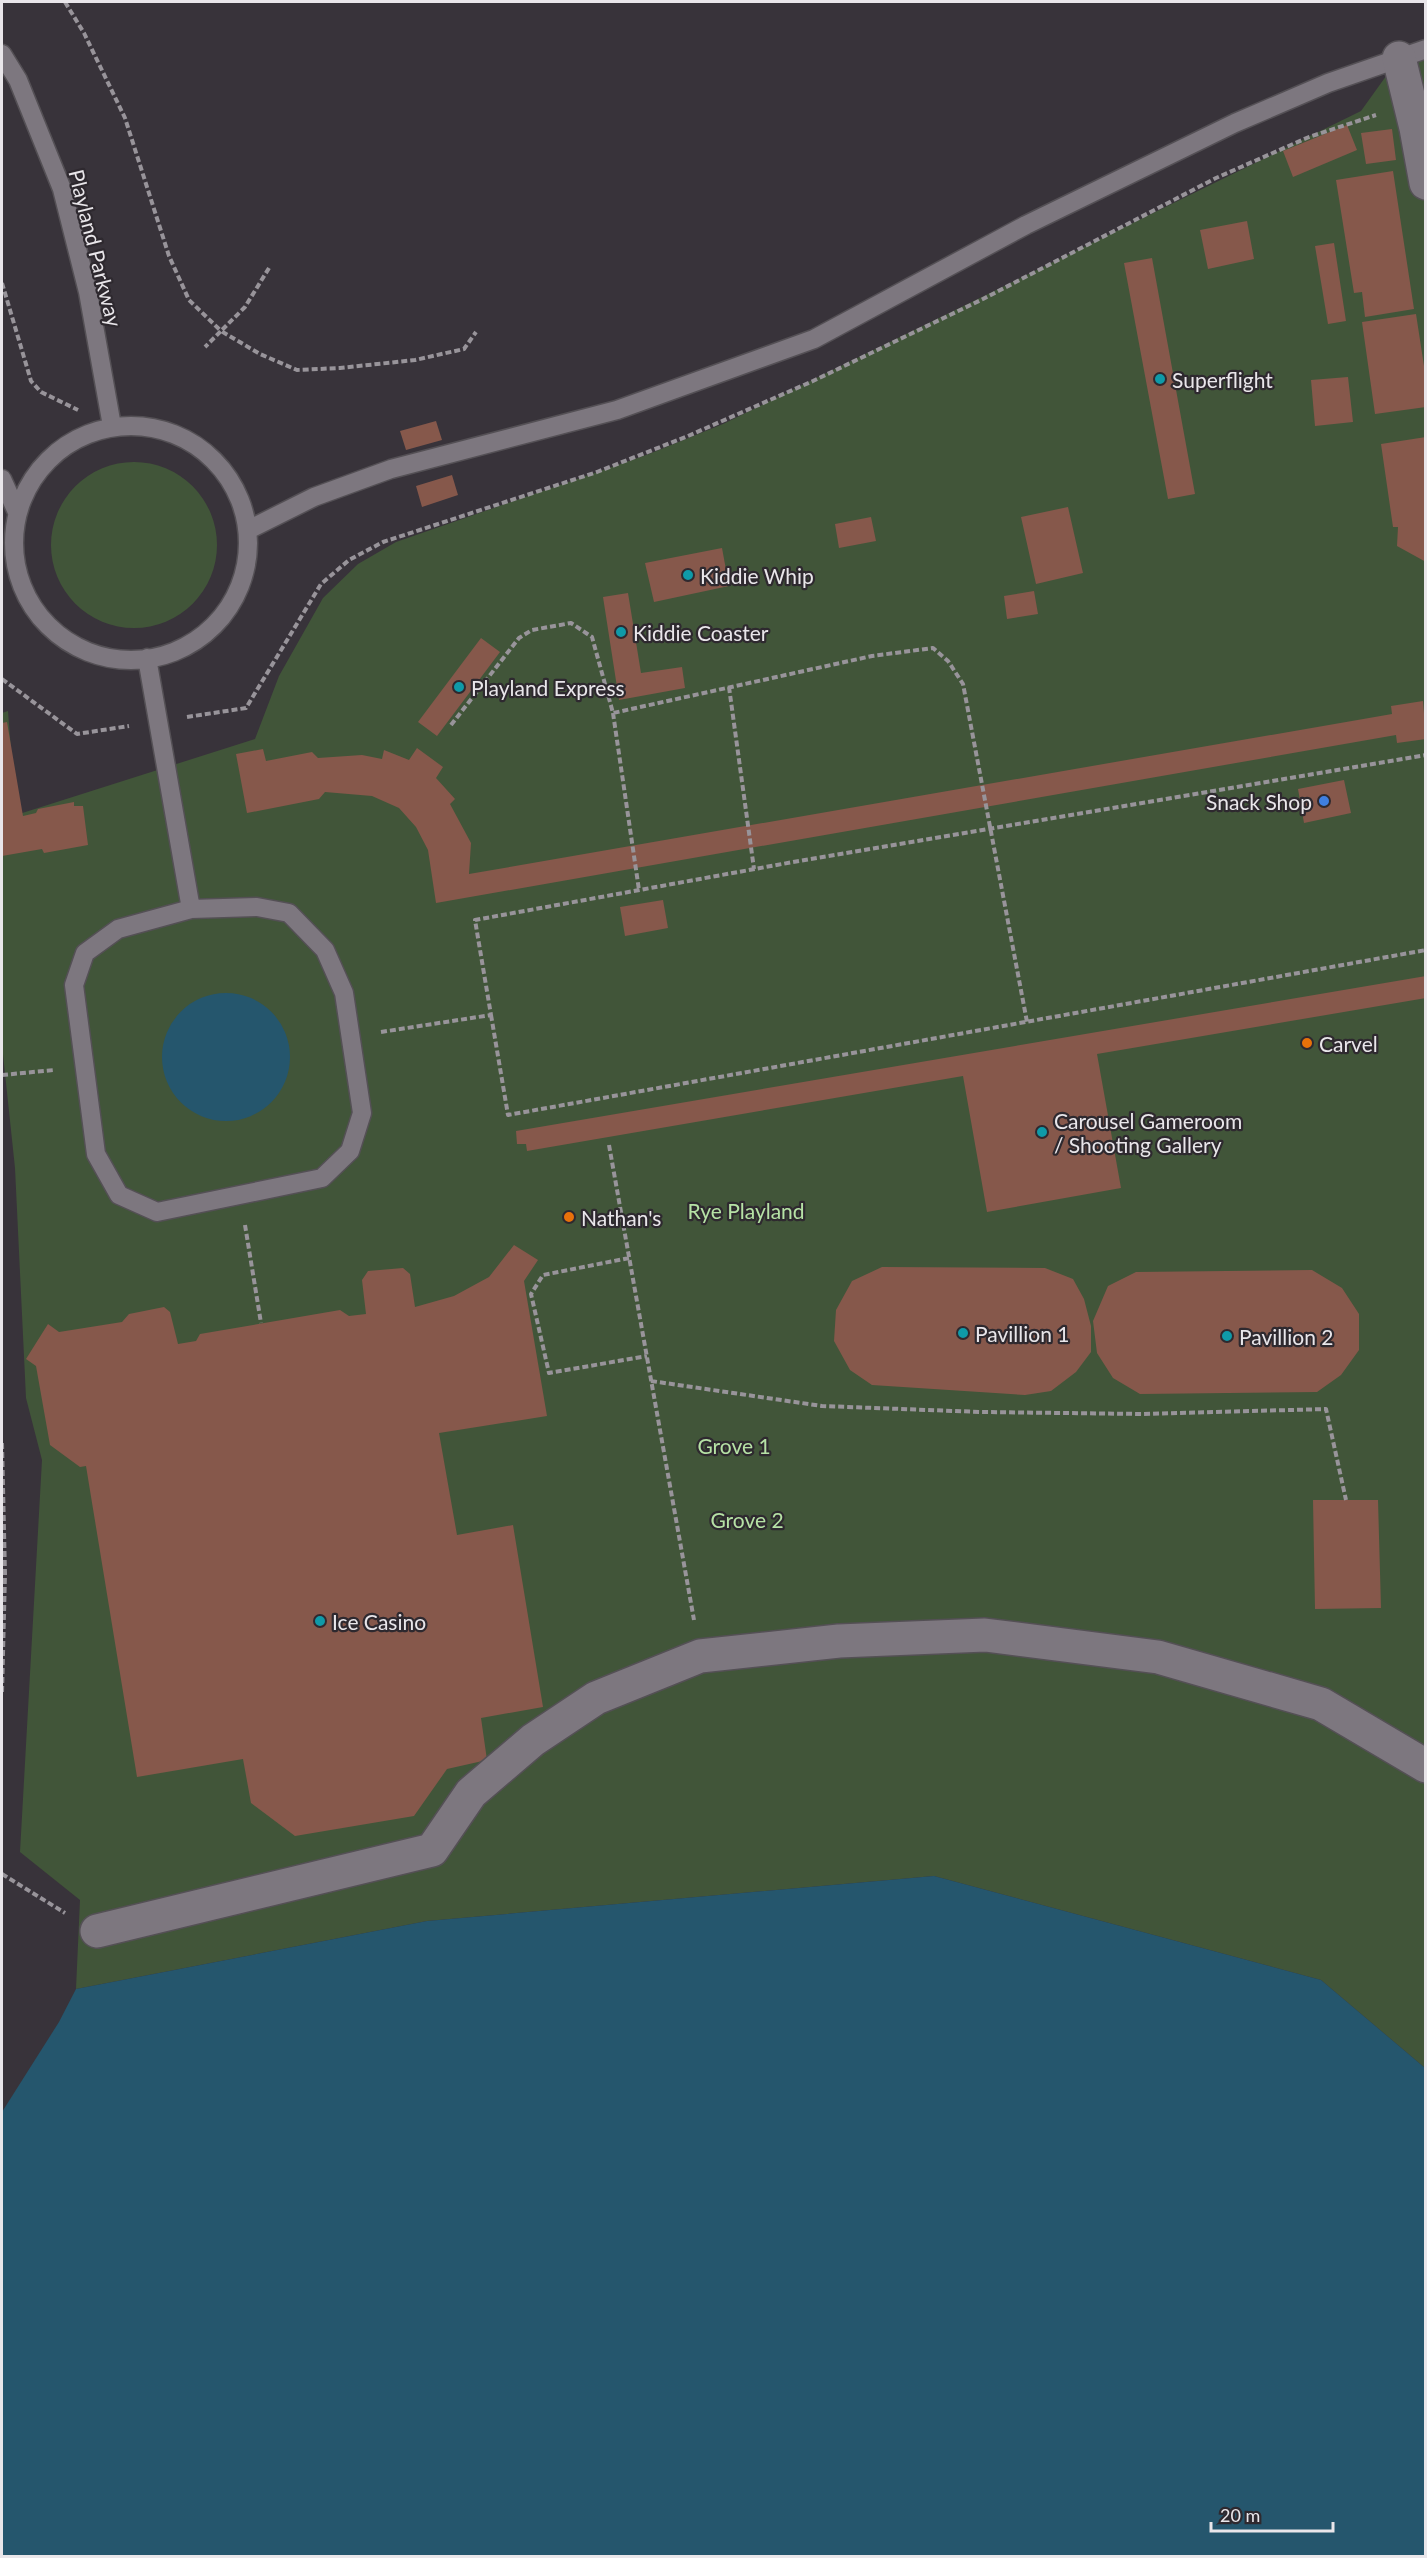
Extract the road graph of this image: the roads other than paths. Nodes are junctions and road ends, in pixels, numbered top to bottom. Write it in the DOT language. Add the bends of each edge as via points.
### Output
graph roads {
  1 [pos="2,54"];
  2 [pos="1412,54"];
  3 [pos="1425,183"];
  4 [pos="112,426"];
  5 [pos="2,479"];
  6 [pos="16,512"];
  7 [pos="248,530"];
  8 [pos="9,571"];
  9 [pos="147,658"];
  10 [pos="191,909"];
  11 [pos="1425,1765"];
  12 [pos="96,1931"];
  1 -- 4 [label="lane, Playland Parkway" via="18,80 62,189 88,292"];
  2 -- 3 [label="street" via="1410,105"];
  2 -- 7 [label="lane" via="1328,83 1235,123 1026,225 814,339 617,410 391,470 314,497"];
  4 -- 6 [label="lane" via="67,443 33,476"];
  4 -- 7 [label="lane" via="160,429 202,449 234,485"];
  5 -- 6 [label="lane"];
  6 -- 8 [label="lane"];
  7 -- 9 [label="lane" via="243,581 217,624 175,653"];
  8 -- 9 [label="lane" via="37,616 76,649 125,662"];
  9 -- 10 [label="lane"];
  10 -- 10 [label="lane" via="257,907 289,913 325,950 344,993 362,1113 350,1151 322,1178 157,1212 119,1195 96,1154 74,985 85,953 118,929"];
  11 -- 12 [label="street" via="1321,1704 1158,1657 985,1635 839,1641 700,1656 596,1698 533,1740 471,1793 432,1850"];
}
